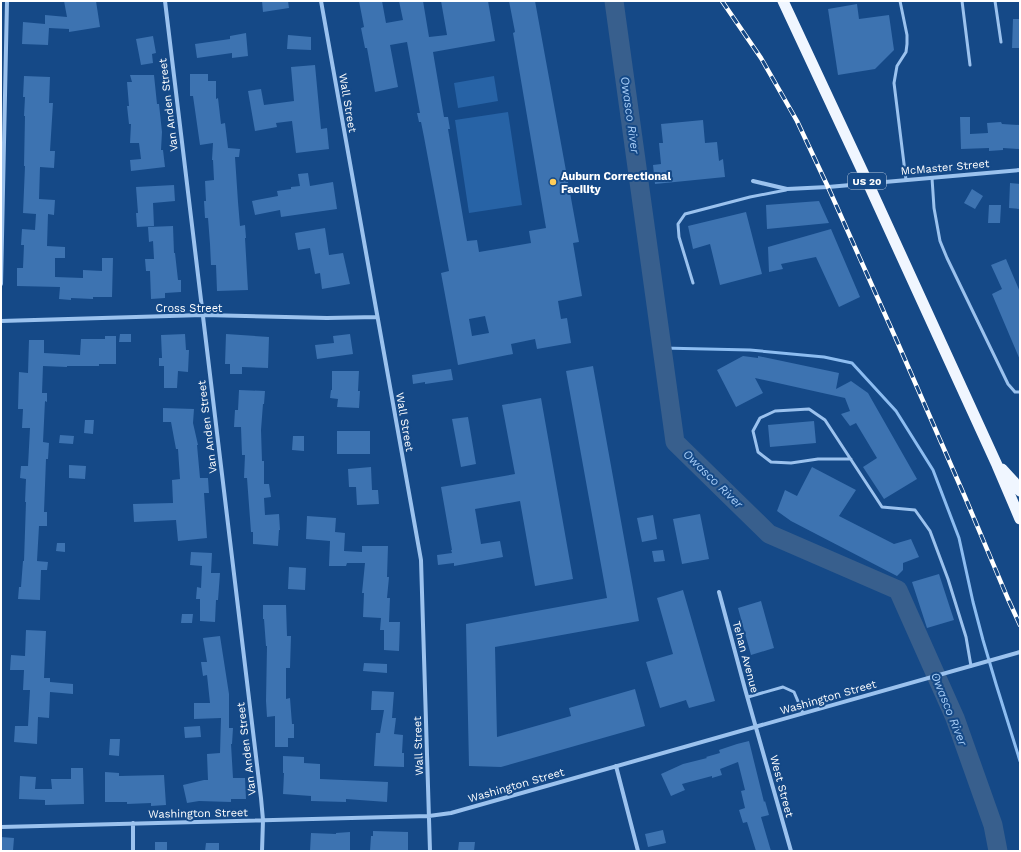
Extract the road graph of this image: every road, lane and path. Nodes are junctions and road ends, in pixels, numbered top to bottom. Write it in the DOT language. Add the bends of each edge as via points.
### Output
graph roads {
  1 [pos="8,1"];
  2 [pos="165,1"];
  3 [pos="321,1"];
  4 [pos="782,1"];
  5 [pos="900,1"];
  6 [pos="962,1"];
  7 [pos="995,1"];
  8 [pos="1001,42"];
  9 [pos="970,64"];
  10 [pos="1020,170"];
  11 [pos="932,178"];
  12 [pos="906,180"];
  13 [pos="753,181"];
  14 [pos="868,183"];
  15 [pos="787,189"];
  16 [pos="693,283"];
  17 [pos="1,284"];
  18 [pos="203,315"];
  19 [pos="377,317"];
  20 [pos="1,321"];
  21 [pos="1020,392"];
  22 [pos="851,459"];
  23 [pos="997,465"];
  24 [pos="1020,491"];
  25 [pos="1020,519"];
  26 [pos="719,592"];
  27 [pos="1020,652"];
  28 [pos="971,666"];
  29 [pos="748,697"];
  30 [pos="803,714"];
  31 [pos="756,726"];
  32 [pos="616,766"];
  33 [pos="429,816"];
  34 [pos="263,820"];
  35 [pos="133,823"];
  36 [pos="1,827"];
  37 [pos="133,851"];
  38 [pos="262,851"];
  39 [pos="430,851"];
  40 [pos="638,851"];
  41 [pos="790,851"];
  1 -- 17 [label="street"];
  2 -- 18 [label="street, Van Anden Street"];
  3 -- 19 [label="street, Wall Street"];
  4 -- 14 [label="highway, US 20"];
  5 -- 12 [label="lane" via="907,44 906,52 897,66 894,83"];
  6 -- 9 [label="lane"];
  7 -- 8 [label="lane"];
  10 -- 11 [label="street, McMaster Street"];
  11 -- 12 [label="street, McMaster Street"];
  11 -- 21 [label="lane" via="940,241 1008,384 1015,392"];
  12 -- 14 [label="street, McMaster Street"];
  13 -- 15 [label="street, McMaster Street"];
  14 -- 15 [label="street, McMaster Street"];
  14 -- 23 [label="highway, US 20"];
  15 -- 16 [label="lane" via="685,214 678,224 679,237"];
  18 -- 19 [label="street, Cross Street"];
  18 -- 20 [label="street, Cross Street"];
  18 -- 34 [label="street, Van Anden Street"];
  19 -- 33 [label="street, Wall Street" via="421,560"];
  22 -- 22 [label="lane" via="825,420 809,409 775,411 760,418 753,431 758,452 771,462"];
  22 -- 28 [label="lane" via="882,507 915,510 930,531 966,637"];
  23 -- 24 [label="highway"];
  23 -- 25 [label="highway, US 20"];
  26 -- 29 [label="street, Tehan Avenue"];
  27 -- 28 [label="street, Washington Street"];
  28 -- 30 [label="street, Washington Street"];
  29 -- 30 [label="lane" via="783,686 794,692"];
  29 -- 31 [label="street, Tehan Avenue"];
  30 -- 31 [label="street, Washington Street"];
  31 -- 32 [label="street, Washington Street"];
  31 -- 41 [label="street, West Street"];
  32 -- 33 [label="street, Washington Street"];
  32 -- 40 [label="street"];
  33 -- 34 [label="street, Washington Street"];
  33 -- 39 [label="street, Wall Street"];
  34 -- 35 [label="street, Washington Street"];
  34 -- 38 [label="street, Van Anden Street"];
  35 -- 36 [label="street, Washington Street"];
  35 -- 37 [label="street"];
}
